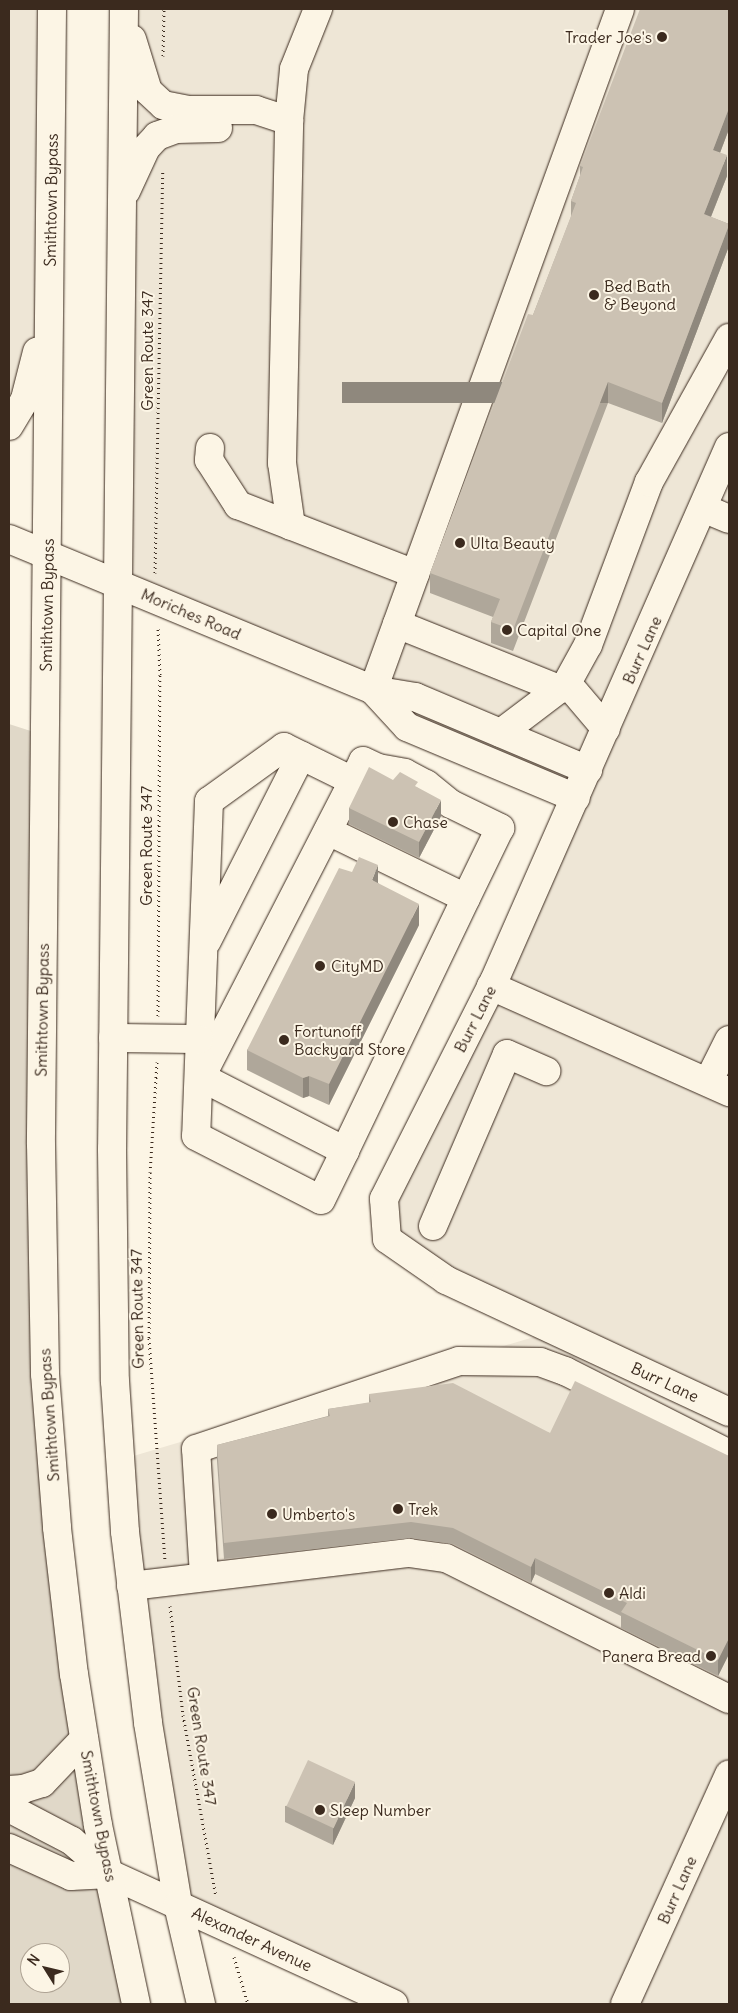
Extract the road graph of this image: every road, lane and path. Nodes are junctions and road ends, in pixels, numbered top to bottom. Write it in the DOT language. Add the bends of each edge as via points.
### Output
graph roads {
  1 [pos="52,9"];
  2 [pos="164,9"];
  3 [pos="318,9"];
  4 [pos="620,9"];
  5 [pos="124,11"];
  6 [pos="163,58"];
  7 [pos="289,121"];
  8 [pos="162,167"];
  9 [pos="122,200"];
  10 [pos="50,282"];
  11 [pos="729,338"];
  12 [pos="9,426"];
  13 [pos="729,447"];
  14 [pos="210,448"];
  15 [pos="704,508"];
  16 [pos="729,519"];
  17 [pos="291,526"];
  18 [pos="9,539"];
  19 [pos="154,552"];
  20 [pos="48,555"];
  21 [pos="415,574"];
  22 [pos="118,583"];
  23 [pos="397,624"];
  24 [pos="160,675"];
  25 [pos="563,686"];
  26 [pos="373,690"];
  27 [pos="606,729"];
  28 [pos="501,733"];
  29 [pos="301,756"];
  30 [pos="588,770"];
  31 [pos="353,781"];
  32 [pos="399,783"];
  33 [pos="576,798"];
  34 [pos="451,804"];
  35 [pos="328,830"];
  36 [pos="466,898"];
  37 [pos="203,949"];
  38 [pos="491,986"];
  39 [pos="158,1017"];
  40 [pos="113,1038"];
  41 [pos="199,1039"];
  42 [pos="729,1040"];
  43 [pos="157,1058"];
  44 [pos="546,1071"];
  45 [pos="201,1077"];
  46 [pos="718,1087"];
  47 [pos="345,1151"];
  48 [pos="432,1226"];
  49 [pos="729,1412"];
  50 [pos="729,1454"];
  51 [pos="165,1561"];
  52 [pos="204,1576"];
  53 [pos="131,1586"];
  54 [pos="170,1608"];
  55 [pos="729,1699"];
  56 [pos="84,1739"];
  57 [pos="729,1775"];
  58 [pos="9,1790"];
  59 [pos="9,1808"];
  60 [pos="721,1817"];
  61 [pos="9,1848"];
  62 [pos="110,1874"];
  63 [pos="214,1888"];
  64 [pos="178,1905"];
  65 [pos="136,2004"];
  66 [pos="200,2004"];
  67 [pos="394,2004"];
  68 [pos="625,2004"];
  1 -- 10 [label="main road, Smithtown Bypass"];
  2 -- 6 [label="path"];
  3 -- 7 [label="main road" via="294,69"];
  4 -- 21 [label="main road"];
  5 -- 7 [label="main road" via="145,84 157,101 189,110 256,110"];
  5 -- 9 [label="main road"];
  7 -- 9 [label="main road" via="255,128 176,129 157,136 146,148"];
  7 -- 17 [label="main road" via="282,463"];
  8 -- 19 [label="path, Green Route 347"];
  9 -- 22 [label="main road"];
  10 -- 12 [label="main road" via="30,388"];
  10 -- 20 [label="main road, Smithtown Bypass"];
  11 -- 25 [label="main road" via="649,482 588,645"];
  13 -- 15 [label="main road, Burr Lane"];
  14 -- 17 [label="main road" via="209,460 238,505"];
  15 -- 16 [label="main road"];
  15 -- 27 [label="main road, Burr Lane"];
  17 -- 21 [label="main road"];
  18 -- 20 [label="main road, Moriches Road"];
  20 -- 22 [label="main road, Moriches Road"];
  20 -- 56 [label="main road, Smithtown Bypass" via="42,1296 57,1528"];
  21 -- 23 [label="main road"];
  22 -- 26 [label="main road, Moriches Road"];
  22 -- 40 [label="main road"];
  23 -- 25 [label="main road"];
  23 -- 26 [label="main road"];
  24 -- 39 [label="path, Green Route 347"];
  25 -- 27 [label="main road"];
  25 -- 28 [label="main road"];
  26 -- 28 [label="main road, Moriches Road" via="415,696"];
  26 -- 33 [label="main road, Moriches Road" via="406,727"];
  27 -- 30 [label="main road, Burr Lane"];
  28 -- 30 [label="main road, Moriches Road"];
  29 -- 31 [label="main road"];
  29 -- 37 [label="main road"];
  29 -- 37 [label="main road" via="284,747 209,801"];
  30 -- 33 [label="main road, Burr Lane"];
  31 -- 32 [label="main road" via="363,761"];
  31 -- 35 [label="main road"];
  32 -- 34 [label="main road"];
  32 -- 34 [label="main road" via="405,773 426,784"];
  33 -- 38 [label="main road, Burr Lane"];
  34 -- 36 [label="main road" via="500,828"];
  35 -- 36 [label="main road"];
  35 -- 45 [label="main road"];
  36 -- 47 [label="main road"];
  37 -- 41 [label="main road"];
  38 -- 46 [label="main road"];
  38 -- 49 [label="main road, Burr Lane" via="384,1199 387,1239 446,1280"];
  40 -- 41 [label="main road"];
  40 -- 53 [label="main road" via="113,1304 120,1460"];
  41 -- 45 [label="main road"];
  42 -- 46 [label="main road"];
  43 -- 51 [label="path, Green Route 347" via="150,1172 149,1338"];
  44 -- 48 [label="main road" via="507,1054"];
  45 -- 47 [label="main road"];
  45 -- 47 [label="main road" via="196,1136 221,1149 321,1200"];
  50 -- 52 [label="main road" via="540,1362 459,1361 196,1449"];
  52 -- 53 [label="main road"];
  52 -- 55 [label="main road" via="409,1553 446,1558"];
  53 -- 64 [label="main road" via="148,1724"];
  54 -- 63 [label="path, Green Route 347" via="185,1724"];
  56 -- 58 [label="main road" via="42,1783"];
  56 -- 62 [label="main road, Smithtown Bypass" via="98,1825"];
  57 -- 60 [label="main road, Burr Lane"];
  59 -- 62 [label="main road" via="72,1841"];
  60 -- 68 [label="main road, Burr Lane"];
  61 -- 62 [label="main road" via="71,1876"];
  62 -- 64 [label="main road, Alexander Avenue"];
  62 -- 65 [label="main road, Smithtown Bypass"];
  64 -- 66 [label="main road"];
  64 -- 67 [label="main road, Alexander Avenue"];
}
